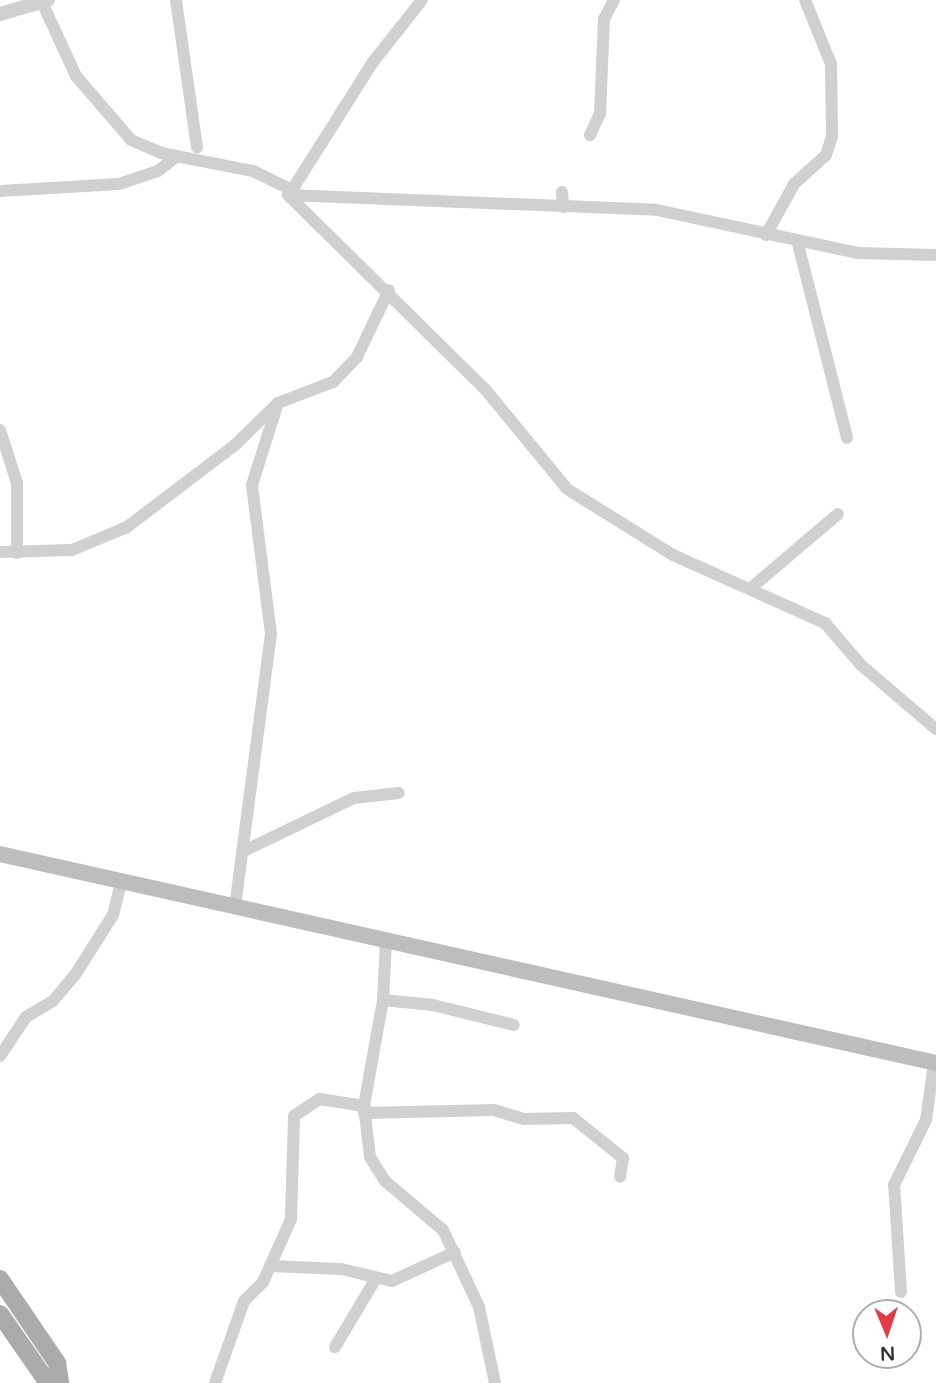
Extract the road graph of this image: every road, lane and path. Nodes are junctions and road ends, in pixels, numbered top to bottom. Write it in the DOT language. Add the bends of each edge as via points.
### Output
graph roads {
  1 [pos="176,0"];
  2 [pos="422,0"];
  3 [pos="614,0"];
  4 [pos="805,0"];
  5 [pos="44,1"];
  6 [pos="0,14"];
  7 [pos="590,135"];
  8 [pos="197,148"];
  9 [pos="177,156"];
  10 [pos="0,191"];
  11 [pos="290,192"];
  12 [pos="562,192"];
  13 [pos="563,207"];
  14 [pos="766,235"];
  15 [pos="797,240"];
  16 [pos="936,255"];
  17 [pos="389,290"];
  18 [pos="278,403"];
  19 [pos="0,430"];
  20 [pos="847,438"];
  21 [pos="838,514"];
  22 [pos="0,552"];
  23 [pos="17,553"];
  24 [pos="751,588"];
  25 [pos="936,729"];
  26 [pos="399,793"];
  27 [pos="246,850"];
  28 [pos="0,854"];
  29 [pos="121,882"];
  30 [pos="235,907"];
  31 [pos="386,941"];
  32 [pos="383,1000"];
  33 [pos="514,1025"];
  34 [pos="0,1056"];
  35 [pos="935,1063"];
  36 [pos="364,1110"];
  37 [pos="621,1177"];
  38 [pos="455,1252"];
  39 [pos="270,1266"];
  40 [pos="0,1279"];
  41 [pos="375,1280"];
  42 [pos="901,1292"];
  43 [pos="0,1314"];
  44 [pos="335,1347"];
  45 [pos="48,1383"];
  46 [pos="60,1383"];
  47 [pos="215,1383"];
  48 [pos="495,1383"];
  1 -- 8 [label="street"];
  2 -- 11 [label="street" via="373,62"];
  3 -- 7 [label="street" via="604,19 600,114"];
  4 -- 14 [label="street" via="831,64 832,136 826,155 794,184"];
  5 -- 6 [label="street"];
  5 -- 9 [label="street" via="76,76 100,110 131,140"];
  9 -- 10 [label="street" via="158,171 119,184"];
  9 -- 11 [label="street" via="253,171"];
  11 -- 13 [label="street"];
  11 -- 17 [label="street"];
  12 -- 13 [label="street"];
  13 -- 14 [label="street" via="657,210"];
  14 -- 15 [label="street"];
  15 -- 16 [label="street" via="857,253"];
  15 -- 20 [label="street"];
  17 -- 18 [label="street" via="357,357 341,374"];
  17 -- 24 [label="street" via="485,389 567,489 673,555"];
  18 -- 23 [label="street" via="234,446 127,527 72,550"];
  18 -- 27 [label="street" via="252,485 271,634"];
  19 -- 23 [label="street" via="17,483"];
  21 -- 24 [label="street"];
  22 -- 23 [label="street"];
  24 -- 25 [label="street" via="825,623 861,665"];
  26 -- 27 [label="street" via="354,798"];
  27 -- 30 [label="street"];
  28 -- 29 [label="main road"];
  29 -- 30 [label="main road"];
  29 -- 34 [label="street" via="113,915 75,975 53,1001 26,1017"];
  30 -- 31 [label="main road"];
  31 -- 32 [label="street"];
  31 -- 35 [label="main road"];
  32 -- 33 [label="street" via="433,1005"];
  32 -- 36 [label="street"];
  35 -- 42 [label="street" via="926,1120 894,1185"];
  36 -- 37 [label="street" via="494,1110 524,1119 573,1118 623,1158"];
  36 -- 38 [label="street" via="370,1157 385,1181 443,1230"];
  36 -- 39 [label="street" via="319,1099 294,1116 291,1219"];
  38 -- 41 [label="street" via="407,1277"];
  38 -- 48 [label="street" via="479,1307"];
  39 -- 41 [label="street" via="341,1269"];
  39 -- 47 [label="street" via="244,1301"];
  40 -- 46 [label="main road" via="57,1363"];
  41 -- 44 [label="street"];
  43 -- 45 [label="main road"];
}
